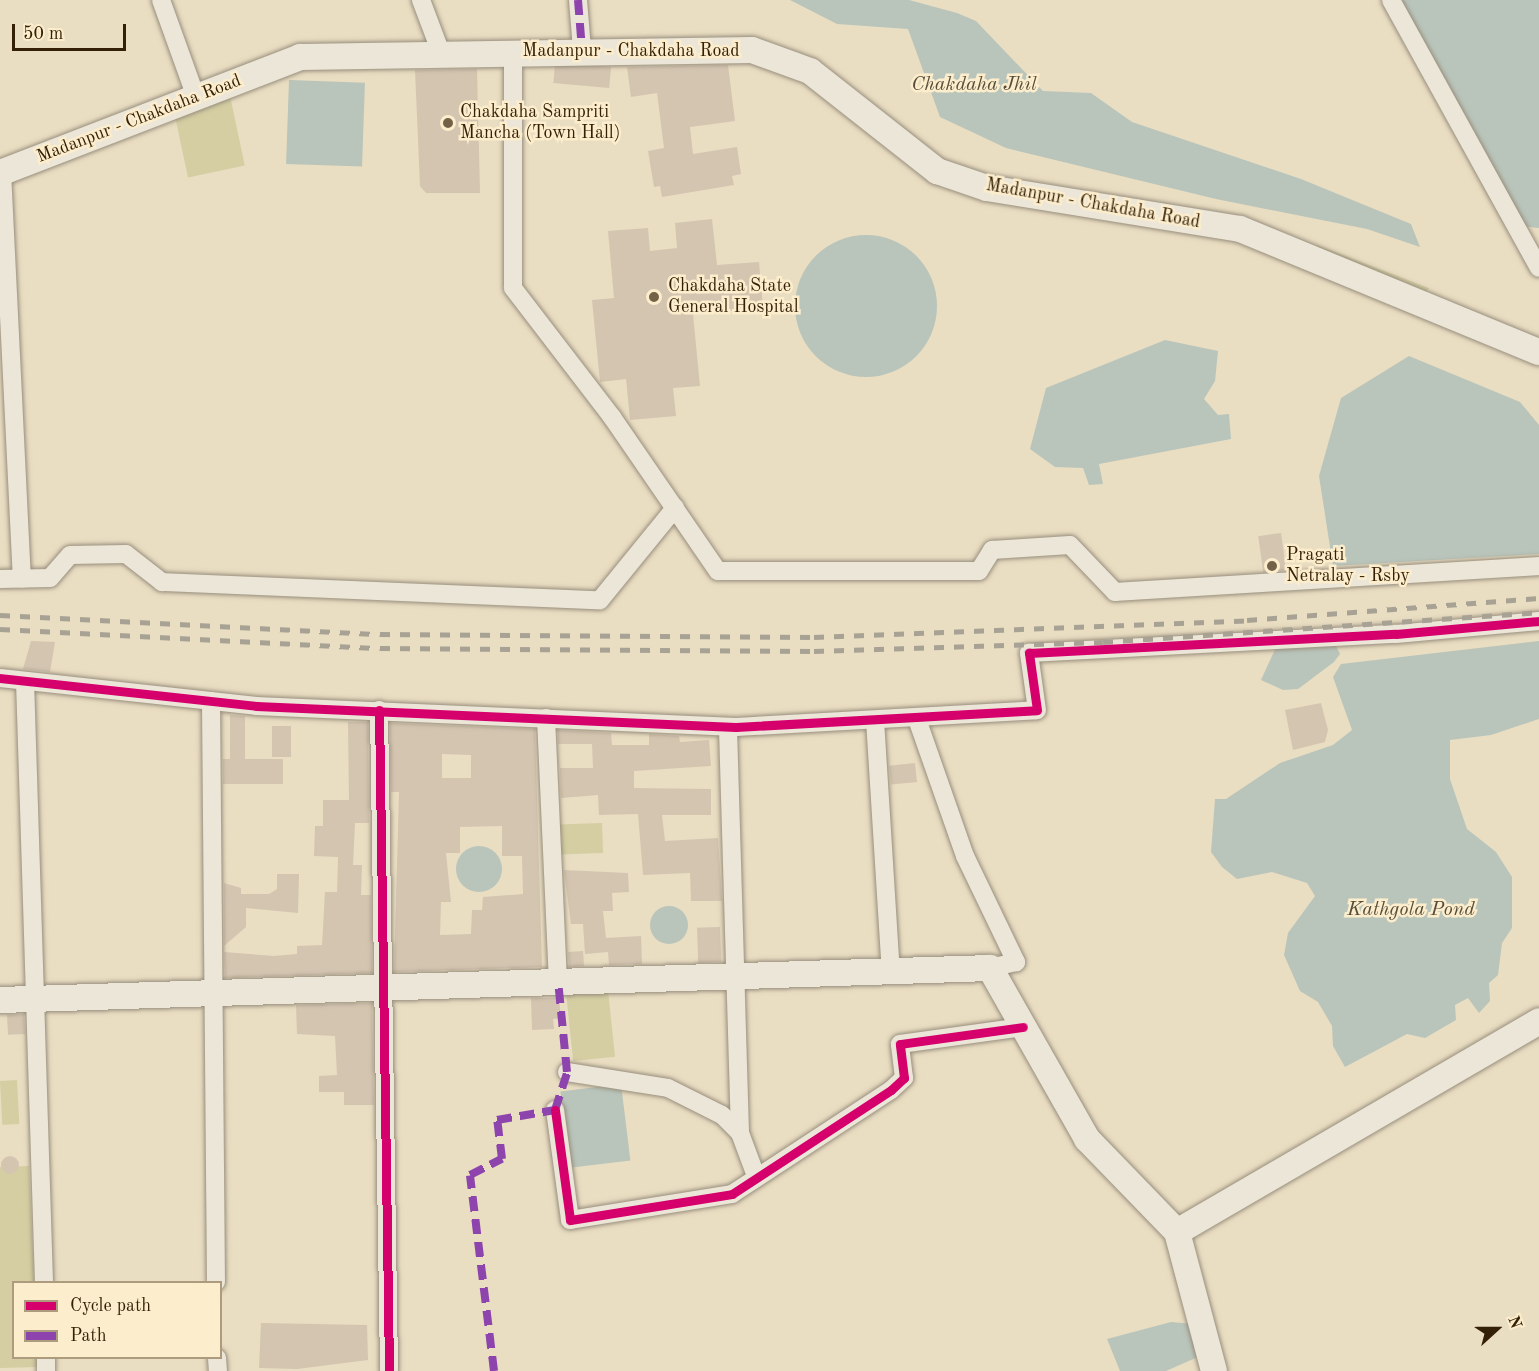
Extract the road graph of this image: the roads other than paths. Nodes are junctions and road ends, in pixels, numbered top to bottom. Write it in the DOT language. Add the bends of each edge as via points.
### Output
graph roads {
  1 [pos="161,0"];
  2 [pos="421,0"];
  3 [pos="578,0"];
  4 [pos="1391,0"];
  5 [pos="513,51"];
  6 [pos="582,51"];
  7 [pos="441,53"];
  8 [pos="196,97"];
  9 [pos="1,172"];
  10 [pos="1539,268"];
  11 [pos="1539,352"];
  12 [pos="675,508"];
  13 [pos="1539,566"];
  14 [pos="0,579"];
  15 [pos="22,579"];
  16 [pos="1539,621"];
  17 [pos="0,678"];
  18 [pos="25,681"];
  19 [pos="211,701"];
  20 [pos="379,710"];
  21 [pos="546,718"];
  22 [pos="917,719"];
  23 [pos="875,720"];
  24 [pos="728,727"];
  25 [pos="990,968"];
  26 [pos="891,971"];
  27 [pos="733,976"];
  28 [pos="558,981"];
  29 [pos="382,988"];
  30 [pos="210,994"];
  31 [pos="36,998"];
  32 [pos="0,1000"];
  33 [pos="1539,1021"];
  34 [pos="1023,1027"];
  35 [pos="567,1072"];
  36 [pos="555,1110"];
  37 [pos="740,1133"];
  38 [pos="756,1176"];
  39 [pos="1177,1232"];
  40 [pos="44,1281"];
  41 [pos="216,1281"];
  42 [pos="389,1371"];
  43 [pos="1214,1371"];
  1 -- 8 [label="street"];
  2 -- 7 [label="street"];
  3 -- 6 [label="street"];
  4 -- 10 [label="street"];
  5 -- 6 [label="main road, Madanpur - Chakdaha Road"];
  5 -- 7 [label="main road, Madanpur - Chakdaha Road"];
  5 -- 12 [label="street" via="513,288"];
  6 -- 11 [label="main road, Madanpur - Chakdaha Road" via="753,50 810,71 937,171 987,188 1240,229"];
  7 -- 8 [label="main road, Madanpur - Chakdaha Road" via="300,57"];
  8 -- 9 [label="main road, Madanpur - Chakdaha Road"];
  9 -- 15 [label="street"];
  12 -- 13 [label="street" via="718,571 979,572 993,550 1070,544 1115,592"];
  12 -- 15 [label="street" via="600,600 162,582 126,554 70,555 50,578"];
  14 -- 15 [label="street"];
  16 -- 22 [label="street" via="1396,634 1029,653 1037,710"];
  17 -- 18 [label="street"];
  18 -- 19 [label="street"];
  18 -- 31 [label="street"];
  19 -- 20 [label="street"];
  19 -- 30 [label="street"];
  20 -- 21 [label="street"];
  20 -- 29 [label="street"];
  21 -- 24 [label="street"];
  21 -- 28 [label="street"];
  22 -- 23 [label="street"];
  22 -- 25 [label="street" via="965,856 1016,962"];
  23 -- 24 [label="street"];
  23 -- 26 [label="street"];
  24 -- 27 [label="street"];
  25 -- 26 [label="main road"];
  25 -- 34 [label="main road"];
  26 -- 27 [label="main road"];
  27 -- 28 [label="main road"];
  27 -- 37 [label="street"];
  28 -- 29 [label="main road"];
  29 -- 30 [label="main road"];
  29 -- 42 [label="street"];
  30 -- 31 [label="main road"];
  30 -- 41 [label="street"];
  31 -- 32 [label="main road"];
  31 -- 40 [label="street"];
  33 -- 39 [label="main road"];
  34 -- 38 [label="street" via="900,1044 904,1078 891,1090"];
  34 -- 39 [label="main road" via="1087,1139"];
  35 -- 37 [label="street" via="669,1088 722,1115"];
  36 -- 38 [label="street" via="570,1220 732,1194"];
  37 -- 38 [label="street"];
  39 -- 43 [label="main road"];
}
